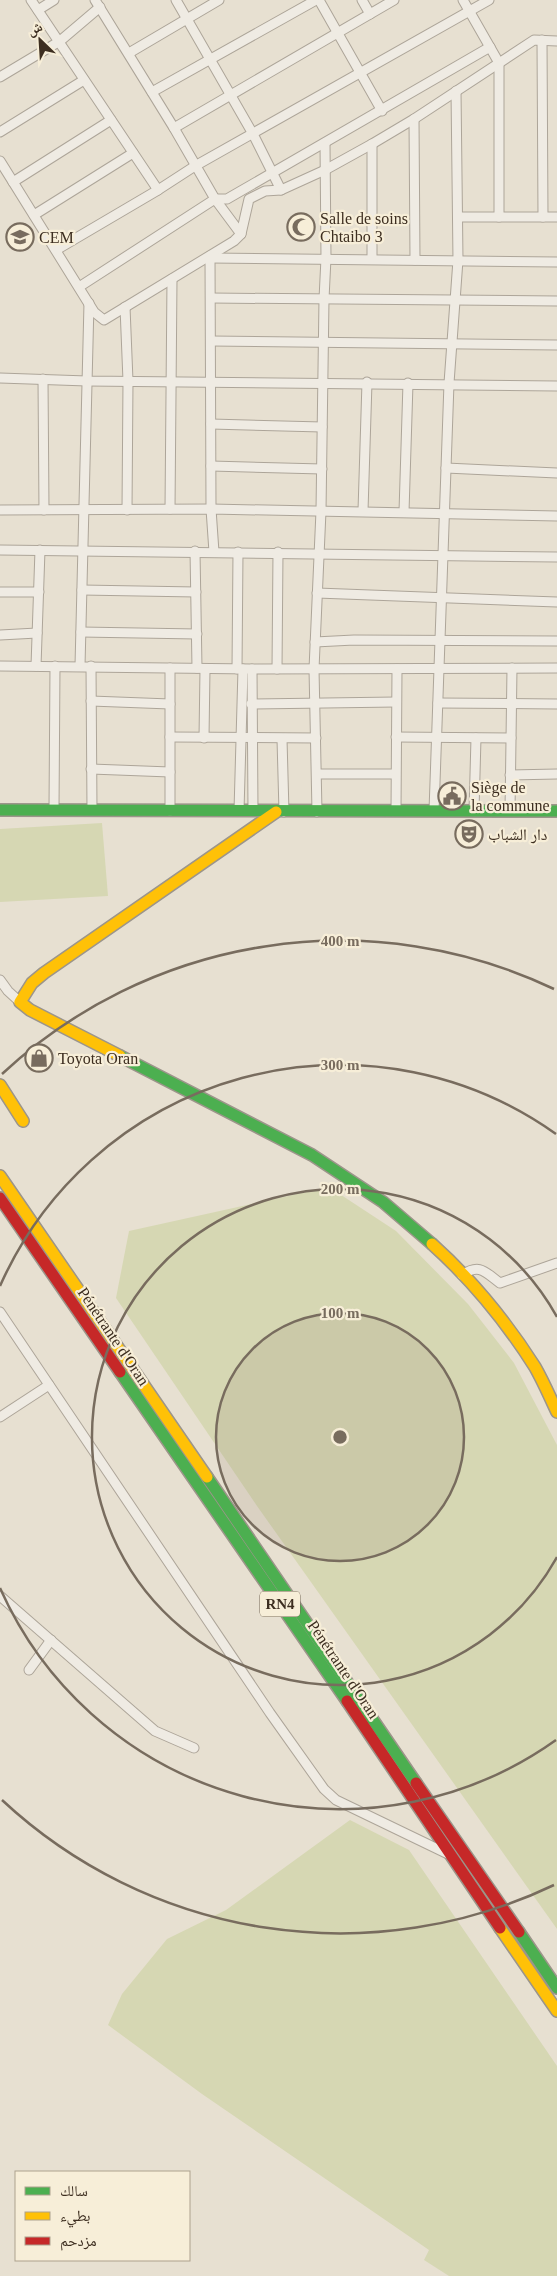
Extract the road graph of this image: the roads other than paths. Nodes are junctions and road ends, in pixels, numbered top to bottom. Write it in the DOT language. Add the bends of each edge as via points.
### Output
graph roads {
  1 [pos="32,0"];
  2 [pos="54,0"];
  3 [pos="176,0"];
  4 [pos="219,0"];
  5 [pos="317,0"];
  6 [pos="362,0"];
  7 [pos="394,0"];
  8 [pos="463,0"];
  9 [pos="489,0"];
  10 [pos="97,4"];
  11 [pos="38,10"];
  12 [pos="470,11"];
  13 [pos="370,14"];
  14 [pos="186,18"];
  15 [pos="338,32"];
  16 [pos="542,40"];
  17 [pos="60,41"];
  18 [pos="557,41"];
  19 [pos="490,47"];
  20 [pos="128,53"];
  21 [pos="210,60"];
  22 [pos="499,63"];
  23 [pos="361,72"];
  24 [pos="0,77"];
  25 [pos="84,80"];
  26 [pos="456,91"];
  27 [pos="152,92"];
  28 [pos="231,95"];
  29 [pos="382,111"];
  30 [pos="414,119"];
  31 [pos="111,120"];
  32 [pos="174,128"];
  33 [pos="0,132"];
  34 [pos="253,134"];
  35 [pos="325,144"];
  36 [pos="372,144"];
  37 [pos="133,153"];
  38 [pos="0,161"];
  39 [pos="195,166"];
  40 [pos="326,170"];
  41 [pos="273,173"];
  42 [pos="13,182"];
  43 [pos="158,190"];
  44 [pos="281,190"];
  45 [pos="215,199"];
  46 [pos="34,215"];
  47 [pos="458,217"];
  48 [pos="499,217"];
  49 [pos="543,217"];
  50 [pos="557,217"];
  51 [pos="241,234"];
  52 [pos="56,250"];
  53 [pos="210,257"];
  54 [pos="326,258"];
  55 [pos="372,259"];
  56 [pos="416,260"];
  57 [pos="458,260"];
  58 [pos="557,262"];
  59 [pos="172,279"];
  60 [pos="79,288"];
  61 [pos="210,298"];
  62 [pos="324,300"];
  63 [pos="557,300"];
  64 [pos="455,301"];
  65 [pos="89,303"];
  66 [pos="125,307"];
  67 [pos="211,341"];
  68 [pos="323,342"];
  69 [pos="452,342"];
  70 [pos="557,345"];
  71 [pos="0,378"];
  72 [pos="43,379"];
  73 [pos="172,380"];
  74 [pos="87,381"];
  75 [pos="128,381"];
  76 [pos="212,381"];
  77 [pos="323,382"];
  78 [pos="367,382"];
  79 [pos="408,383"];
  80 [pos="449,383"];
  81 [pos="557,386"];
  82 [pos="212,424"];
  83 [pos="322,426"];
  84 [pos="211,466"];
  85 [pos="446,468"];
  86 [pos="322,469"];
  87 [pos="557,473"];
  88 [pos="211,509"];
  89 [pos="0,510"];
  90 [pos="44,510"];
  91 [pos="84,510"];
  92 [pos="127,510"];
  93 [pos="170,510"];
  94 [pos="321,511"];
  95 [pos="363,511"];
  96 [pos="404,512"];
  97 [pos="445,513"];
  98 [pos="557,516"];
  99 [pos="0,550"];
  100 [pos="40,550"];
  101 [pos="83,550"];
  102 [pos="195,552"];
  103 [pos="214,552"];
  104 [pos="238,552"];
  105 [pos="278,552"];
  106 [pos="318,552"];
  107 [pos="443,554"];
  108 [pos="557,557"];
  109 [pos="82,590"];
  110 [pos="0,592"];
  111 [pos="39,592"];
  112 [pos="196,592"];
  113 [pos="317,593"];
  114 [pos="442,597"];
  115 [pos="557,602"];
  116 [pos="81,632"];
  117 [pos="37,633"];
  118 [pos="197,634"];
  119 [pos="0,635"];
  120 [pos="440,641"];
  121 [pos="557,641"];
  122 [pos="315,642"];
  123 [pos="0,666"];
  124 [pos="36,666"];
  125 [pos="55,666"];
  126 [pos="80,666"];
  127 [pos="91,666"];
  128 [pos="170,668"];
  129 [pos="201,668"];
  130 [pos="439,668"];
  131 [pos="512,668"];
  132 [pos="557,668"];
  133 [pos="244,669"];
  134 [pos="277,669"];
  135 [pos="314,669"];
  136 [pos="397,669"];
  137 [pos="91,701"];
  138 [pos="396,702"];
  139 [pos="315,703"];
  140 [pos="438,703"];
  141 [pos="512,703"];
  142 [pos="170,704"];
  143 [pos="251,704"];
  144 [pos="557,704"];
  145 [pos="170,737"];
  146 [pos="396,737"];
  147 [pos="204,738"];
  148 [pos="316,738"];
  149 [pos="476,738"];
  150 [pos="511,738"];
  151 [pos="241,739"];
  152 [pos="251,739"];
  153 [pos="282,739"];
  154 [pos="437,739"];
  155 [pos="91,769"];
  156 [pos="170,772"];
  157 [pos="317,774"];
  158 [pos="395,774"];
  159 [pos="557,774"];
  160 [pos="510,775"];
  161 [pos="0,810"];
  162 [pos="54,810"];
  163 [pos="92,810"];
  164 [pos="170,811"];
  165 [pos="239,811"];
  166 [pos="253,811"];
  167 [pos="396,811"];
  168 [pos="434,811"];
  169 [pos="474,811"];
  170 [pos="510,811"];
  171 [pos="557,811"];
  172 [pos="280,812"];
  173 [pos="318,812"];
  174 [pos="0,980"];
  175 [pos="20,1002"];
  176 [pos="0,1085"];
  177 [pos="23,1121"];
  178 [pos="0,1176"];
  179 [pos="0,1198"];
  180 [pos="557,1263"];
  181 [pos="462,1275"];
  182 [pos="0,1312"];
  183 [pos="49,1385"];
  184 [pos="557,1412"];
  185 [pos="0,1417"];
  186 [pos="0,1596"];
  187 [pos="51,1640"];
  188 [pos="29,1670"];
  189 [pos="194,1748"];
  190 [pos="450,1855"];
  191 [pos="557,1988"];
  192 [pos="557,2011"];
  1 -- 11 [label="street"];
  2 -- 11 [label="street"];
  3 -- 14 [label="street"];
  4 -- 14 [label="street"];
  5 -- 15 [label="street"];
  5 -- 21 [label="street"];
  6 -- 13 [label="street"];
  7 -- 13 [label="street"];
  8 -- 12 [label="street"];
  9 -- 12 [label="street"];
  10 -- 17 [label="street"];
  10 -- 20 [label="street"];
  11 -- 17 [label="street"];
  12 -- 19 [label="street"];
  12 -- 23 [label="street"];
  13 -- 15 [label="street"];
  14 -- 20 [label="street"];
  14 -- 21 [label="street"];
  15 -- 23 [label="street"];
  15 -- 28 [label="street"];
  16 -- 18 [label="street"];
  16 -- 22 [label="street" via="534,40"];
  16 -- 49 [label="street"];
  17 -- 24 [label="street"];
  17 -- 25 [label="street"];
  19 -- 22 [label="street"];
  19 -- 29 [label="street"];
  20 -- 27 [label="street"];
  21 -- 27 [label="street"];
  21 -- 28 [label="street"];
  22 -- 26 [label="street"];
  22 -- 48 [label="street"];
  23 -- 29 [label="street"];
  23 -- 34 [label="street"];
  25 -- 31 [label="street"];
  25 -- 33 [label="street"];
  26 -- 30 [label="street"];
  26 -- 47 [label="street"];
  27 -- 32 [label="street"];
  28 -- 32 [label="street"];
  28 -- 34 [label="street"];
  29 -- 35 [label="street"];
  30 -- 36 [label="street"];
  30 -- 56 [label="street"];
  31 -- 37 [label="street"];
  31 -- 42 [label="street"];
  32 -- 39 [label="street"];
  34 -- 39 [label="street"];
  34 -- 41 [label="street"];
  35 -- 40 [label="street"];
  35 -- 41 [label="street"];
  36 -- 40 [label="street"];
  36 -- 55 [label="street"];
  37 -- 43 [label="street"];
  37 -- 46 [label="street"];
  38 -- 42 [label="street"];
  39 -- 43 [label="street"];
  39 -- 45 [label="street"];
  40 -- 44 [label="street"];
  40 -- 54 [label="street"];
  41 -- 44 [label="street"];
  41 -- 45 [label="street" via="228,198"];
  42 -- 46 [label="street"];
  43 -- 52 [label="street"];
  44 -- 51 [label="street" via="264,191 249,199"];
  45 -- 51 [label="street"];
  45 -- 60 [label="street"];
  46 -- 52 [label="street"];
  47 -- 48 [label="street"];
  47 -- 57 [label="street"];
  48 -- 49 [label="street"];
  49 -- 50 [label="street"];
  51 -- 53 [label="street"];
  52 -- 60 [label="street"];
  53 -- 54 [label="street"];
  53 -- 59 [label="street"];
  53 -- 61 [label="street"];
  54 -- 55 [label="street"];
  54 -- 62 [label="street"];
  55 -- 56 [label="street"];
  56 -- 57 [label="street"];
  57 -- 58 [label="street"];
  57 -- 64 [label="street"];
  59 -- 66 [label="street"];
  59 -- 73 [label="street"];
  60 -- 65 [label="street"];
  61 -- 62 [label="street"];
  61 -- 67 [label="street"];
  62 -- 64 [label="street"];
  62 -- 68 [label="street"];
  63 -- 64 [label="street"];
  64 -- 69 [label="street"];
  65 -- 66 [label="street" via="104,320"];
  65 -- 74 [label="street"];
  66 -- 75 [label="street"];
  67 -- 68 [label="street"];
  67 -- 76 [label="street"];
  68 -- 69 [label="street"];
  68 -- 77 [label="street"];
  69 -- 70 [label="street"];
  69 -- 80 [label="street"];
  71 -- 72 [label="street"];
  72 -- 74 [label="street"];
  72 -- 90 [label="street"];
  73 -- 75 [label="street"];
  73 -- 76 [label="street"];
  73 -- 93 [label="street"];
  74 -- 75 [label="street"];
  74 -- 91 [label="street"];
  75 -- 92 [label="street"];
  76 -- 77 [label="street"];
  76 -- 82 [label="street"];
  77 -- 78 [label="street"];
  77 -- 83 [label="street"];
  78 -- 79 [label="street"];
  78 -- 95 [label="street"];
  79 -- 80 [label="street"];
  79 -- 96 [label="street"];
  80 -- 81 [label="street"];
  80 -- 85 [label="street"];
  82 -- 83 [label="street"];
  82 -- 84 [label="street"];
  83 -- 86 [label="street"];
  84 -- 86 [label="street"];
  84 -- 88 [label="street"];
  85 -- 87 [label="street"];
  85 -- 97 [label="street"];
  86 -- 94 [label="street"];
  88 -- 93 [label="street"];
  88 -- 94 [label="street"];
  88 -- 103 [label="street"];
  89 -- 90 [label="street"];
  90 -- 91 [label="street"];
  91 -- 92 [label="street"];
  91 -- 101 [label="street"];
  92 -- 93 [label="street"];
  94 -- 95 [label="street"];
  94 -- 106 [label="street"];
  95 -- 96 [label="street"];
  96 -- 97 [label="street"];
  97 -- 98 [label="street"];
  97 -- 107 [label="street"];
  99 -- 100 [label="street"];
  100 -- 101 [label="street"];
  100 -- 111 [label="street"];
  101 -- 102 [label="street"];
  101 -- 109 [label="street"];
  102 -- 103 [label="street"];
  102 -- 112 [label="street"];
  103 -- 104 [label="street"];
  104 -- 105 [label="street"];
  104 -- 133 [label="street"];
  105 -- 106 [label="street"];
  105 -- 134 [label="street"];
  106 -- 107 [label="street"];
  106 -- 113 [label="street"];
  107 -- 108 [label="street"];
  107 -- 114 [label="street"];
  109 -- 112 [label="street"];
  109 -- 116 [label="street"];
  110 -- 111 [label="street"];
  111 -- 117 [label="street"];
  112 -- 118 [label="street"];
  113 -- 114 [label="street"];
  113 -- 122 [label="street"];
  114 -- 115 [label="street"];
  114 -- 120 [label="street"];
  116 -- 118 [label="street"];
  116 -- 126 [label="street"];
  117 -- 119 [label="street"];
  117 -- 124 [label="street"];
  118 -- 129 [label="street"];
  120 -- 121 [label="street"];
  120 -- 122 [label="street"];
  120 -- 130 [label="street"];
  122 -- 135 [label="street"];
  123 -- 124 [label="street"];
  124 -- 125 [label="street"];
  125 -- 126 [label="street"];
  125 -- 162 [label="street"];
  126 -- 127 [label="street"];
  127 -- 128 [label="street"];
  127 -- 137 [label="street"];
  128 -- 129 [label="street"];
  128 -- 142 [label="street"];
  129 -- 133 [label="street"];
  129 -- 147 [label="street"];
  130 -- 131 [label="street"];
  130 -- 136 [label="street"];
  130 -- 140 [label="street"];
  131 -- 132 [label="street"];
  131 -- 141 [label="street"];
  133 -- 134 [label="street"];
  133 -- 143 [label="street"];
  133 -- 151 [label="street"];
  134 -- 135 [label="street"];
  135 -- 136 [label="street"];
  135 -- 139 [label="street"];
  136 -- 138 [label="street"];
  137 -- 142 [label="street"];
  137 -- 155 [label="street"];
  138 -- 139 [label="street"];
  138 -- 146 [label="street"];
  139 -- 143 [label="street"];
  139 -- 148 [label="street"];
  140 -- 141 [label="street"];
  140 -- 154 [label="street"];
  141 -- 144 [label="street"];
  141 -- 150 [label="street"];
  142 -- 145 [label="street"];
  143 -- 152 [label="street"];
  145 -- 147 [label="street"];
  145 -- 156 [label="street"];
  146 -- 154 [label="street"];
  146 -- 158 [label="street"];
  147 -- 151 [label="street"];
  148 -- 153 [label="street"];
  148 -- 157 [label="street"];
  149 -- 150 [label="street"];
  149 -- 154 [label="street"];
  149 -- 169 [label="street"];
  150 -- 160 [label="street"];
  151 -- 152 [label="street"];
  151 -- 165 [label="street"];
  152 -- 153 [label="street"];
  152 -- 166 [label="street"];
  153 -- 172 [label="street"];
  154 -- 168 [label="street"];
  155 -- 156 [label="street"];
  155 -- 163 [label="street"];
  156 -- 164 [label="street"];
  157 -- 158 [label="street"];
  157 -- 173 [label="street"];
  158 -- 167 [label="street"];
  159 -- 160 [label="street"];
  160 -- 170 [label="street"];
  161 -- 162 [label="main road"];
  162 -- 163 [label="main road"];
  163 -- 164 [label="main road"];
  164 -- 165 [label="main road"];
  165 -- 166 [label="main road"];
  166 -- 172 [label="main road"];
  167 -- 168 [label="main road"];
  167 -- 173 [label="main road"];
  168 -- 169 [label="main road"];
  169 -- 170 [label="main road"];
  170 -- 171 [label="main road"];
  172 -- 173 [label="main road"];
  172 -- 175 [label="main road" via="44,973 32,983"];
  174 -- 175 [label="street"];
  175 -- 181 [label="main road" via="312,1156 382,1202 444,1255"];
  176 -- 177 [label="main road"];
  178 -- 191 [label="main road, Pénétrante d'Oran / RN4"];
  179 -- 190 [label="main road, Pénétrante d'Oran / RN4"];
  180 -- 181 [label="street" via="500,1283 481,1269 471,1268"];
  181 -- 184 [label="main road" via="497,1314 535,1368"];
  182 -- 183 [label="street"];
  183 -- 185 [label="street"];
  183 -- 190 [label="street" via="324,1789 336,1800"];
  186 -- 187 [label="street"];
  187 -- 188 [label="street"];
  187 -- 189 [label="street" via="155,1731"];
  190 -- 192 [label="main road, Pénétrante d'Oran / RN4"];
}
